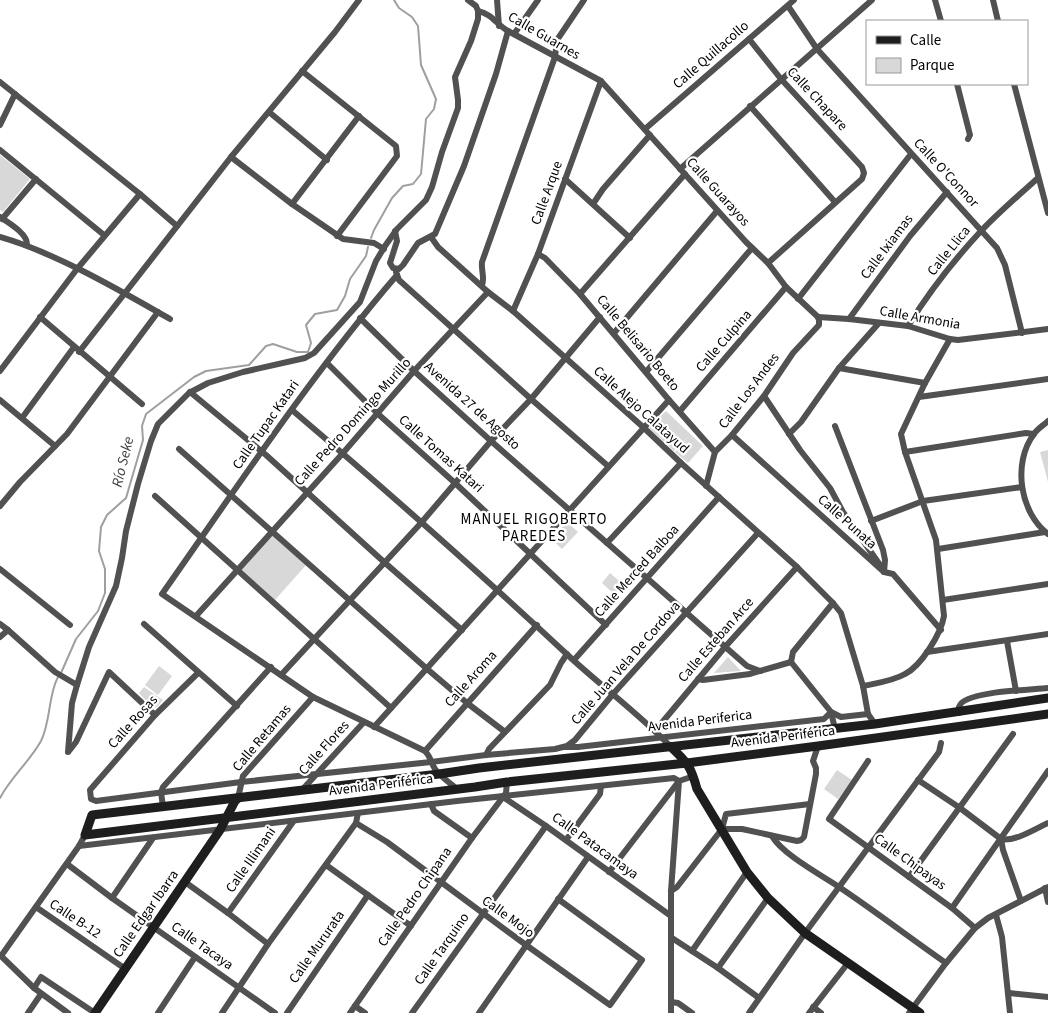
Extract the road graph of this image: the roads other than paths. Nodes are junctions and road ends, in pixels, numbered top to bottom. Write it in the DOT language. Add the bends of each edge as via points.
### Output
graph roads {
  1 [pos="359,0"];
  2 [pos="468,0"];
  3 [pos="497,0"];
  4 [pos="538,0"];
  5 [pos="584,0"];
  6 [pos="794,0"];
  7 [pos="872,0"];
  8 [pos="935,0"];
  9 [pos="994,0"];
  10 [pos="788,6"];
  11 [pos="478,11"];
  12 [pos="941,20"];
  13 [pos="998,20"];
  14 [pos="499,26"];
  15 [pos="511,33"];
  16 [pos="748,39"];
  17 [pos="817,49"];
  18 [pos="555,57"];
  19 [pos="302,71"];
  20 [pos="781,79"];
  21 [pos="601,81"];
  22 [pos="0,82"];
  23 [pos="957,85"];
  24 [pos="1014,85"];
  25 [pos="15,94"];
  26 [pos="750,106"];
  27 [pos="269,112"];
  28 [pos="360,116"];
  29 [pos="0,125"];
  30 [pos="644,129"];
  31 [pos="650,135"];
  32 [pos="968,139"];
  33 [pos="0,150"];
  34 [pos="911,154"];
  35 [pos="231,157"];
  36 [pos="328,160"];
  37 [pos="683,171"];
  38 [pos="1038,178"];
  39 [pos="36,179"];
  40 [pos="565,179"];
  41 [pos="1045,190"];
  42 [pos="947,192"];
  43 [pos="140,194"];
  44 [pos="836,202"];
  45 [pos="292,204"];
  46 [pos="593,204"];
  47 [pos="717,211"];
  48 [pos="1048,213"];
  49 [pos="1,218"];
  50 [pos="177,226"];
  51 [pos="982,230"];
  52 [pos="395,231"];
  53 [pos="104,235"];
  54 [pos="0,236"];
  55 [pos="337,236"];
  56 [pos="431,237"];
  57 [pos="630,238"];
  58 [pos="27,245"];
  59 [pos="384,248"];
  60 [pos="752,248"];
  61 [pos="538,254"];
  62 [pos="768,263"];
  63 [pos="76,269"];
  64 [pos="396,271"];
  65 [pos="482,285"];
  66 [pos="786,287"];
  67 [pos="488,292"];
  68 [pos="124,294"];
  69 [pos="580,294"];
  70 [pos="798,298"];
  71 [pos="513,311"];
  72 [pos="158,312"];
  73 [pos="40,317"];
  74 [pos="600,317"];
  75 [pos="818,317"];
  76 [pos="360,318"];
  77 [pos="170,319"];
  78 [pos="849,319"];
  79 [pos="878,323"];
  80 [pos="908,326"];
  81 [pos="453,329"];
  82 [pos="1048,329"];
  83 [pos="614,333"];
  84 [pos="1022,333"];
  85 [pos="950,340"];
  86 [pos="76,349"];
  87 [pos="566,359"];
  88 [pos="326,363"];
  89 [pos="839,368"];
  90 [pos="0,371"];
  91 [pos="414,371"];
  92 [pos="646,372"];
  93 [pos="108,377"];
  94 [pos="1048,379"];
  95 [pos="925,383"];
  96 [pos="190,392"];
  97 [pos="764,396"];
  98 [pos="919,397"];
  99 [pos="531,399"];
  100 [pos="0,400"];
  101 [pos="669,400"];
  102 [pos="142,404"];
  103 [pos="292,410"];
  104 [pos="680,411"];
  105 [pos="377,413"];
  106 [pos="22,418"];
  107 [pos="1048,421"];
  108 [pos="835,426"];
  109 [pos="643,427"];
  110 [pos="789,434"];
  111 [pos="1034,434"];
  112 [pos="732,435"];
  113 [pos="491,441"];
  114 [pos="55,446"];
  115 [pos="179,449"];
  116 [pos="262,452"];
  117 [pos="715,452"];
  118 [pos="905,452"];
  119 [pos="343,453"];
  120 [pos="681,463"];
  121 [pos="608,466"];
  122 [pos="456,483"];
  123 [pos="706,486"];
  124 [pos="1022,487"];
  125 [pos="307,492"];
  126 [pos="155,496"];
  127 [pos="232,496"];
  128 [pos="719,497"];
  129 [pos="923,501"];
  130 [pos="0,506"];
  131 [pos="570,509"];
  132 [pos="871,520"];
  133 [pos="421,523"];
  134 [pos="272,532"];
  135 [pos="758,533"];
  136 [pos="1047,533"];
  137 [pos="202,538"];
  138 [pos="607,543"];
  139 [pos="938,549"];
  140 [pos="531,554"];
  141 [pos="384,562"];
  142 [pos="797,567"];
  143 [pos="0,569"];
  144 [pos="236,569"];
  145 [pos="882,571"];
  146 [pos="648,579"];
  147 [pos="1048,584"];
  148 [pos="498,589"];
  149 [pos="349,600"];
  150 [pos="943,600"];
  151 [pos="833,603"];
  152 [pos="686,613"];
  153 [pos="196,616"];
  154 [pos="0,624"];
  155 [pos="144,624"];
  156 [pos="537,624"];
  157 [pos="606,624"];
  158 [pos="70,625"];
  159 [pos="8,630"];
  160 [pos="462,630"];
  161 [pos="941,630"];
  162 [pos="1048,634"];
  163 [pos="0,637"];
  164 [pos="314,639"];
  165 [pos="1007,641"];
  166 [pos="725,647"];
  167 [pos="927,652"];
  168 [pos="567,654"];
  169 [pos="574,660"];
  170 [pos="791,662"];
  171 [pos="270,667"];
  172 [pos="426,668"];
  173 [pos="760,670"];
  174 [pos="198,672"];
  175 [pos="282,675"];
  176 [pos="698,679"];
  177 [pos="76,685"];
  178 [pos="863,686"];
  179 [pos="1048,688"];
  180 [pos="1016,691"];
  181 [pos="613,694"];
  182 [pos="314,697"];
  183 [pos="1048,698"];
  184 [pos="467,703"];
  185 [pos="237,706"];
  186 [pos="391,708"];
  187 [pos="831,712"];
  188 [pos="959,713"];
  189 [pos="868,714"];
  190 [pos="1048,714"];
  191 [pos="155,715"];
  192 [pos="364,722"];
  193 [pos="875,724"];
  194 [pos="374,727"];
  195 [pos="835,729"];
  196 [pos="655,731"];
  197 [pos="505,732"];
  198 [pos="1013,734"];
  199 [pos="662,738"];
  200 [pos="941,743"];
  201 [pos="818,746"];
  202 [pos="565,747"];
  203 [pos="671,747"];
  204 [pos="425,751"];
  205 [pos="486,755"];
  206 [pos="560,759"];
  207 [pos="868,761"];
  208 [pos="431,762"];
  209 [pos="687,763"];
  210 [pos="1048,770"];
  211 [pos="316,774"];
  212 [pos="439,774"];
  213 [pos="694,776"];
  214 [pos="918,780"];
  215 [pos="679,781"];
  216 [pos="240,782"];
  217 [pos="507,782"];
  218 [pos="601,786"];
  219 [pos="457,789"];
  220 [pos="302,790"];
  221 [pos="161,792"];
  222 [pos="503,797"];
  223 [pos="238,798"];
  224 [pos="431,804"];
  225 [pos="810,804"];
  226 [pos="163,807"];
  227 [pos="960,808"];
  228 [pos="358,813"];
  229 [pos="227,818"];
  230 [pos="293,822"];
  231 [pos="356,823"];
  232 [pos="1048,823"];
  233 [pos="546,826"];
  234 [pos="722,829"];
  235 [pos="220,830"];
  236 [pos="85,835"];
  237 [pos="772,836"];
  238 [pos="152,838"];
  239 [pos="472,838"];
  240 [pos="1001,839"];
  241 [pos="566,840"];
  242 [pos="79,846"];
  243 [pos="868,847"];
  244 [pos="588,857"];
  245 [pos="67,864"];
  246 [pos="326,865"];
  247 [pos="609,872"];
  248 [pos="747,872"];
  249 [pos="909,877"];
  250 [pos="185,882"];
  251 [pos="441,883"];
  252 [pos="839,887"];
  253 [pos="1046,888"];
  254 [pos="671,891"];
  255 [pos="368,895"];
  256 [pos="112,898"];
  257 [pos="768,898"];
  258 [pos="558,899"];
  259 [pos="1021,901"];
  260 [pos="1048,902"];
  261 [pos="36,907"];
  262 [pos="952,908"];
  263 [pos="228,913"];
  264 [pos="483,914"];
  265 [pos="996,915"];
  266 [pos="671,916"];
  267 [pos="410,926"];
  268 [pos="154,927"];
  269 [pos="975,928"];
  270 [pos="805,933"];
  271 [pos="672,938"];
  272 [pos="268,944"];
  273 [pos="526,945"];
  274 [pos="692,951"];
  275 [pos="195,957"];
  276 [pos="848,963"];
  277 [pos="946,963"];
  278 [pos="124,968"];
  279 [pos="718,968"];
  280 [pos="34,988"];
  281 [pos="239,988"];
  282 [pos="1009,993"];
  283 [pos="41,994"];
  284 [pos="1048,997"];
  285 [pos="759,998"];
  286 [pos="671,1002"];
  287 [pos="355,1006"];
  288 [pos="811,1010"];
  289 [pos="914,1011"];
  290 [pos="750,1012"];
  291 [pos="28,1013"];
  292 [pos="68,1013"];
  293 [pos="95,1013"];
  294 [pos="158,1013"];
  295 [pos="222,1013"];
  296 [pos="275,1013"];
  297 [pos="286,1013"];
  298 [pos="350,1013"];
  299 [pos="365,1013"];
  300 [pos="412,1013"];
  301 [pos="479,1013"];
  302 [pos="671,1013"];
  303 [pos="692,1013"];
  304 [pos="821,1013"];
  305 [pos="1011,1013"];
  1 -- 19 [label="street"];
  2 -- 11 [label="street, Calle Guarnes"];
  3 -- 14 [label="street"];
  4 -- 15 [label="street"];
  5 -- 18 [label="street" via="557,40"];
  6 -- 10 [label="street, Calle Quillacollo"];
  7 -- 17 [label="street"];
  8 -- 12 [label="street"];
  9 -- 13 [label="street"];
  10 -- 16 [label="street, Calle Quillacollo"];
  10 -- 17 [label="street, Calle O'Connor"];
  11 -- 14 [label="street, Calle Guarnes" via="490,15"];
  11 -- 52 [label="street" via="471,41 455,76 458,108 432,187 426,200"];
  14 -- 15 [label="street, Calle Guarnes"];
  15 -- 18 [label="street, Calle Guarnes"];
  15 -- 56 [label="street" via="464,166"];
  16 -- 20 [label="street, Calle Chapare"];
  16 -- 30 [label="street, Calle Quillacollo"];
  17 -- 20 [label="street"];
  17 -- 34 [label="street, Calle O'Connor"];
  18 -- 21 [label="street, Calle Guarnes"];
  18 -- 65 [label="street" via="482,262"];
  19 -- 27 [label="street"];
  19 -- 28 [label="street"];
  20 -- 26 [label="street"];
  20 -- 44 [label="street, Calle Chapare" via="862,167 863,176"];
  21 -- 30 [label="street, Calle Guarayos"];
  21 -- 40 [label="street, Calle Arque"];
  22 -- 25 [label="street"];
  23 -- 32 [label="street" via="970,135"];
  24 -- 38 [label="street"];
  25 -- 29 [label="street"];
  25 -- 43 [label="street"];
  26 -- 37 [label="street"];
  26 -- 44 [label="street"];
  27 -- 35 [label="street"];
  27 -- 36 [label="street"];
  28 -- 36 [label="street"];
  28 -- 55 [label="street" via="396,146 397,156"];
  30 -- 31 [label="street, Calle Guarayos"];
  31 -- 37 [label="street, Calle Guarayos"];
  31 -- 46 [label="street"];
  33 -- 39 [label="street"];
  34 -- 42 [label="street, Calle O'Connor"];
  34 -- 70 [label="street"];
  35 -- 45 [label="street"];
  35 -- 50 [label="street"];
  36 -- 45 [label="street"];
  37 -- 47 [label="street, Calle Guarayos"];
  37 -- 57 [label="street"];
  38 -- 41 [label="street"];
  38 -- 51 [label="street, Calle Llica"];
  39 -- 49 [label="street"];
  39 -- 53 [label="street"];
  40 -- 46 [label="street"];
  40 -- 61 [label="street, Calle Arque"];
  41 -- 48 [label="street"];
  42 -- 51 [label="street, Calle O'Connor"];
  42 -- 78 [label="street, Calle Ixiamas"];
  43 -- 50 [label="street"];
  43 -- 53 [label="street"];
  44 -- 62 [label="street"];
  45 -- 55 [label="street"];
  46 -- 57 [label="street"];
  47 -- 60 [label="street, Calle Guarayos"];
  47 -- 83 [label="street"];
  49 -- 58 [label="street" via="26,238"];
  50 -- 68 [label="street"];
  51 -- 80 [label="street, Calle Llica" via="950,266"];
  51 -- 84 [label="street, Calle O'Connor" via="1003,260"];
  52 -- 59 [label="street"];
  52 -- 64 [label="street" via="397,241 390,263"];
  53 -- 63 [label="street"];
  54 -- 58 [label="street"];
  55 -- 59 [label="street"];
  56 -- 64 [label="street, Calle Tupac Katari" via="418,243"];
  56 -- 65 [label="street, Calle Alejo Calatayud"];
  57 -- 69 [label="street"];
  58 -- 63 [label="street"];
  59 -- 96 [label="street" via="360,302 314,353 208,383"];
  60 -- 62 [label="street, Calle Guarayos"];
  60 -- 92 [label="street"];
  61 -- 69 [label="street, Calle Belisario Boeto"];
  61 -- 71 [label="street, Calle Arque"];
  62 -- 66 [label="street, Calle Guarayos"];
  63 -- 68 [label="street"];
  63 -- 73 [label="street"];
  64 -- 76 [label="street, Calle Tupac Katari"];
  64 -- 81 [label="street" via="399,280"];
  65 -- 67 [label="street, Calle Alejo Calatayud"];
  66 -- 70 [label="street, Calle Guarayos"];
  66 -- 104 [label="street, Calle Culpina"];
  67 -- 71 [label="street, Calle Alejo Calatayud"];
  67 -- 81 [label="street, Calle Pedro Domingo Murillo"];
  68 -- 72 [label="street"];
  68 -- 86 [label="street"];
  69 -- 74 [label="street, Calle Belisario Boeto"];
  70 -- 75 [label="street, Calle Guarayos"];
  71 -- 87 [label="street, Calle Alejo Calatayud"];
  72 -- 77 [label="street"];
  72 -- 93 [label="street"];
  73 -- 86 [label="street"];
  73 -- 90 [label="street"];
  74 -- 83 [label="street, Calle Belisario Boeto"];
  74 -- 87 [label="street"];
  75 -- 78 [label="street, Calle Armonia"];
  75 -- 97 [label="street, Calle Los Andes" via="819,325 793,353"];
  76 -- 88 [label="street, Calle Tupac Katari"];
  76 -- 91 [label="street, Avenida 27 de Agosto"];
  78 -- 79 [label="street, Calle Armonia"];
  79 -- 80 [label="street, Calle Armonia"];
  79 -- 89 [label="street"];
  80 -- 85 [label="street, Calle Armonia"];
  81 -- 91 [label="street, Calle Pedro Domingo Murillo"];
  81 -- 99 [label="street"];
  82 -- 84 [label="street, Calle Armonia"];
  83 -- 92 [label="street, Calle Belisario Boeto"];
  84 -- 85 [label="street, Calle Armonia"];
  85 -- 95 [label="street"];
  86 -- 93 [label="street"];
  86 -- 106 [label="street"];
  87 -- 99 [label="street"];
  87 -- 109 [label="street, Calle Alejo Calatayud"];
  88 -- 103 [label="street, Calle Tupac Katari"];
  88 -- 105 [label="street, Calle Tomas Katari"];
  89 -- 95 [label="street"];
  89 -- 110 [label="street"];
  91 -- 105 [label="street, Calle Pedro Domingo Murillo"];
  91 -- 113 [label="street, Avenida 27 de Agosto"];
  92 -- 101 [label="street, Calle Belisario Boeto"];
  93 -- 102 [label="street"];
  93 -- 114 [label="street"];
  94 -- 98 [label="street"];
  95 -- 98 [label="street"];
  96 -- 116 [label="street"];
  96 -- 177 [label="street" via="162,418 151,441 126,532 116,586"];
  97 -- 110 [label="street"];
  97 -- 112 [label="street, Calle Los Andes"];
  98 -- 118 [label="street" via="901,434"];
  99 -- 113 [label="street"];
  99 -- 121 [label="street"];
  100 -- 106 [label="street"];
  101 -- 104 [label="street, Calle Belisario Boeto"];
  101 -- 109 [label="street"];
  103 -- 116 [label="street, Calle Tupac Katari"];
  103 -- 119 [label="street"];
  104 -- 117 [label="street, Calle Belisario Boeto"];
  105 -- 119 [label="street, Calle Pedro Domingo Murillo"];
  105 -- 122 [label="street, Calle Tomas Katari"];
  106 -- 114 [label="street"];
  107 -- 111 [label="street"];
  108 -- 132 [label="street"];
  109 -- 120 [label="street, Calle Alejo Calatayud"];
  109 -- 121 [label="street"];
  110 -- 145 [label="street" via="830,488"];
  111 -- 118 [label="street"];
  111 -- 124 [label="street" via="1023,459"];
  112 -- 117 [label="street, Calle Los Andes"];
  112 -- 145 [label="street, Calle Punata"];
  113 -- 122 [label="street"];
  113 -- 131 [label="street, Avenida 27 de Agosto"];
  114 -- 130 [label="street"];
  115 -- 127 [label="street"];
  116 -- 125 [label="street"];
  116 -- 127 [label="street, Calle Tupac Katari"];
  117 -- 123 [label="street"];
  118 -- 129 [label="street"];
  119 -- 125 [label="street, Calle Pedro Domingo Murillo"];
  119 -- 133 [label="street"];
  120 -- 123 [label="street, Calle Alejo Calatayud"];
  120 -- 138 [label="street"];
  121 -- 131 [label="street"];
  122 -- 133 [label="street"];
  122 -- 140 [label="street, Calle Tomas Katari"];
  123 -- 128 [label="street, Calle Alejo Calatayud"];
  124 -- 129 [label="street"];
  124 -- 136 [label="street" via="1034,518"];
  125 -- 134 [label="street, Calle Pedro Domingo Murillo"];
  125 -- 141 [label="street"];
  126 -- 137 [label="street"];
  127 -- 134 [label="street"];
  127 -- 137 [label="street, Calle Tupac Katari"];
  128 -- 135 [label="street, Calle Alejo Calatayud"];
  128 -- 146 [label="street, Calle Merced Balboa"];
  129 -- 132 [label="street"];
  129 -- 139 [label="street"];
  131 -- 138 [label="street, Avenida 27 de Agosto"];
  131 -- 140 [label="street"];
  132 -- 145 [label="street" via="886,560"];
  133 -- 141 [label="street"];
  133 -- 148 [label="street"];
  134 -- 144 [label="street, Calle Pedro Domingo Murillo"];
  134 -- 149 [label="street"];
  135 -- 142 [label="street, Calle Alejo Calatayud"];
  135 -- 152 [label="street, Calle Juan Vela De Cordova"];
  136 -- 139 [label="street"];
  137 -- 144 [label="street"];
  137 -- 153 [label="street, Calle Tupac Katari" via="162,594"];
  138 -- 146 [label="street, Avenida 27 de Agosto"];
  139 -- 150 [label="street"];
  140 -- 148 [label="street"];
  140 -- 157 [label="street, Calle Tomas Katari"];
  141 -- 149 [label="street"];
  141 -- 160 [label="street"];
  142 -- 151 [label="street, Calle Alejo Calatayud"];
  142 -- 166 [label="street, Calle Esteban Arce"];
  143 -- 158 [label="street"];
  144 -- 153 [label="street, Calle Pedro Domingo Murillo"];
  144 -- 164 [label="street"];
  145 -- 161 [label="street, Calle Punata" via="893,574"];
  146 -- 152 [label="street, Avenida 27 de Agosto"];
  146 -- 157 [label="street, Calle Merced Balboa"];
  147 -- 150 [label="street"];
  148 -- 156 [label="street"];
  148 -- 160 [label="street"];
  149 -- 164 [label="street"];
  149 -- 172 [label="street"];
  150 -- 161 [label="street"];
  151 -- 170 [label="street" via="793,652"];
  151 -- 178 [label="street, Calle Alejo Calatayud" via="841,613"];
  152 -- 166 [label="street, Avenida 27 de Agosto"];
  152 -- 181 [label="street, Calle Juan Vela De Cordova"];
  153 -- 171 [label="street"];
  154 -- 159 [label="street"];
  155 -- 174 [label="street"];
  156 -- 168 [label="street"];
  156 -- 184 [label="street, Calle Aroma"];
  157 -- 169 [label="street, Calle Merced Balboa"];
  159 -- 163 [label="street"];
  159 -- 177 [label="street" via="55,672"];
  160 -- 172 [label="street"];
  161 -- 167 [label="street"];
  162 -- 165 [label="street"];
  164 -- 175 [label="street"];
  164 -- 186 [label="street"];
  165 -- 167 [label="street"];
  165 -- 180 [label="street"];
  166 -- 173 [label="street, Avenida 27 de Agosto" via="747,666"];
  166 -- 176 [label="street, Calle Esteban Arce"];
  167 -- 178 [label="street" via="906,674"];
  168 -- 169 [label="street"];
  168 -- 197 [label="street" via="550,685"];
  169 -- 181 [label="street"];
  170 -- 173 [label="street"];
  170 -- 187 [label="street"];
  171 -- 175 [label="street"];
  171 -- 185 [label="street"];
  172 -- 184 [label="street"];
  172 -- 186 [label="street"];
  173 -- 176 [label="street" via="750,674"];
  174 -- 185 [label="street"];
  174 -- 191 [label="street, Calle Rosas"];
  175 -- 182 [label="street"];
  176 -- 196 [label="street, Calle Esteban Arce"];
  177 -- 191 [label="street" via="68,752 76,742 109,672"];
  178 -- 189 [label="street, Calle Alejo Calatayud"];
  179 -- 180 [label="street"];
  180 -- 188 [label="street" via="974,697 961,703"];
  181 -- 196 [label="street"];
  181 -- 202 [label="street, Calle Juan Vela De Cordova" via="575,740"];
  182 -- 192 [label="street"];
  182 -- 216 [label="street, Calle Retamas" via="248,769"];
  183 -- 188 [label="street, Avenida Periférica"];
  184 -- 197 [label="street"];
  184 -- 204 [label="street, Calle Aroma"];
  185 -- 221 [label="street"];
  186 -- 194 [label="street"];
  187 -- 189 [label="street" via="841,718"];
  187 -- 195 [label="street"];
  187 -- 199 [label="street, Avenida Periferica" via="824,719"];
  188 -- 193 [label="street, Avenida Periférica"];
  189 -- 193 [label="street"];
  190 -- 201 [label="street, Avenida Periférica"];
  191 -- 221 [label="street, Calle Rosas" via="89,795 96,801"];
  192 -- 194 [label="street"];
  192 -- 211 [label="street, Calle Flores"];
  193 -- 195 [label="street, Avenida Periférica"];
  194 -- 204 [label="street"];
  195 -- 203 [label="street, Avenida Periférica"];
  196 -- 199 [label="street"];
  197 -- 205 [label="street"];
  198 -- 227 [label="street"];
  199 -- 202 [label="street, Avenida Periferica"];
  199 -- 203 [label="street"];
  200 -- 214 [label="street" via="939,752"];
  201 -- 209 [label="street, Avenida Periférica"];
  201 -- 225 [label="street" via="813,761 816,774"];
  202 -- 205 [label="street"];
  202 -- 206 [label="street"];
  203 -- 206 [label="street, Avenida Periférica"];
  203 -- 209 [label="street"];
  204 -- 208 [label="street"];
  205 -- 208 [label="street"];
  206 -- 212 [label="street, Avenida Periférica"];
  207 -- 243 [label="street, Calle Chipayas" via="829,819"];
  208 -- 211 [label="street"];
  208 -- 212 [label="street"];
  209 -- 213 [label="street"];
  209 -- 217 [label="street, Avenida Periférica"];
  210 -- 240 [label="street"];
  211 -- 216 [label="street"];
  211 -- 220 [label="street, Calle Flores"];
  212 -- 219 [label="street"];
  212 -- 220 [label="street, Avenida Periférica"];
  213 -- 215 [label="street"];
  213 -- 234 [label="street" via="697,789"];
  214 -- 227 [label="street"];
  214 -- 243 [label="street"];
  215 -- 218 [label="street" via="674,778"];
  215 -- 247 [label="street"];
  215 -- 254 [label="street"];
  216 -- 221 [label="street"];
  216 -- 223 [label="street, Calle Retamas"];
  217 -- 219 [label="street, Avenida Periférica"];
  217 -- 222 [label="street"];
  218 -- 222 [label="street"];
  218 -- 241 [label="street" via="600,794"];
  219 -- 229 [label="street, Avenida Periférica"];
  220 -- 223 [label="street, Avenida Periférica"];
  221 -- 226 [label="street"];
  222 -- 224 [label="street"];
  222 -- 233 [label="street, Calle Patacamaya"];
  222 -- 239 [label="street, Calle Pedro Chipana"];
  223 -- 226 [label="street, Avenida Periférica"];
  223 -- 229 [label="street, Calle Edgar Ibarra"];
  224 -- 228 [label="street"];
  224 -- 239 [label="street" via="434,811"];
  225 -- 234 [label="street" via="726,814"];
  225 -- 237 [label="street" via="801,840"];
  226 -- 236 [label="street, Avenida Periférica" via="92,815"];
  227 -- 240 [label="street"];
  227 -- 249 [label="street"];
  228 -- 230 [label="street"];
  228 -- 231 [label="street"];
  229 -- 235 [label="street, Calle Edgar Ibarra"];
  229 -- 236 [label="street, Avenida Periférica"];
  230 -- 235 [label="street"];
  230 -- 263 [label="street, Calle Illimani"];
  231 -- 246 [label="street"];
  231 -- 251 [label="street, Calle Mojo"];
  232 -- 240 [label="street" via="1016,837"];
  233 -- 241 [label="street, Calle Patacamaya"];
  233 -- 264 [label="street, Calle Tarquino"];
  234 -- 237 [label="street" via="742,829"];
  234 -- 248 [label="street"];
  234 -- 254 [label="street"];
  235 -- 238 [label="street"];
  235 -- 250 [label="street, Calle Edgar Ibarra"];
  236 -- 242 [label="street"];
  237 -- 252 [label="street" via="801,863"];
  238 -- 242 [label="street"];
  238 -- 256 [label="street"];
  239 -- 251 [label="street, Calle Pedro Chipana"];
  240 -- 259 [label="street"];
  240 -- 262 [label="street"];
  241 -- 244 [label="street, Calle Patacamaya"];
  242 -- 245 [label="street"];
  243 -- 249 [label="street, Calle Chipayas"];
  243 -- 252 [label="street"];
  244 -- 247 [label="street, Calle Patacamaya"];
  244 -- 258 [label="street"];
  245 -- 256 [label="street, Calle Tacaya"];
  245 -- 261 [label="street"];
  246 -- 255 [label="street"];
  246 -- 272 [label="street"];
  247 -- 266 [label="street, Calle Patacamaya"];
  248 -- 257 [label="street"];
  248 -- 274 [label="street"];
  249 -- 262 [label="street, Calle Chipayas"];
  250 -- 263 [label="street"];
  250 -- 268 [label="street, Calle Edgar Ibarra"];
  251 -- 264 [label="street, Calle Mojo"];
  251 -- 267 [label="street, Calle Pedro Chipana"];
  252 -- 270 [label="street"];
  252 -- 277 [label="street"];
  253 -- 259 [label="street"];
  253 -- 260 [label="street"];
  254 -- 266 [label="street"];
  255 -- 267 [label="street"];
  255 -- 297 [label="street, Calle Mururata"];
  256 -- 268 [label="street, Calle Tacaya"];
  257 -- 270 [label="street"];
  257 -- 279 [label="street"];
  258 -- 273 [label="street"];
  258 -- 273 [label="street, Calle Mojo" via="642,960 610,1005"];
  259 -- 265 [label="street"];
  261 -- 278 [label="street, Calle B-12"];
  261 -- 280 [label="street" via="1,956"];
  262 -- 269 [label="street, Calle Chipayas"];
  263 -- 272 [label="street"];
  264 -- 273 [label="street, Calle Mojo"];
  264 -- 300 [label="street, Calle Tarquino"];
  265 -- 269 [label="street"];
  265 -- 282 [label="street"];
  266 -- 271 [label="street"];
  267 -- 287 [label="street, Calle Pedro Chipana"];
  268 -- 275 [label="street, Calle Tacaya"];
  268 -- 278 [label="street, Calle Edgar Ibarra"];
  269 -- 277 [label="street"];
  270 -- 276 [label="street"];
  270 -- 285 [label="street"];
  271 -- 274 [label="street"];
  271 -- 286 [label="street"];
  272 -- 281 [label="street"];
  273 -- 301 [label="street"];
  274 -- 279 [label="street"];
  275 -- 281 [label="street, Calle Tacaya"];
  275 -- 294 [label="street"];
  276 -- 288 [label="street"];
  276 -- 289 [label="street"];
  277 -- 289 [label="street"];
  278 -- 293 [label="street, Calle Edgar Ibarra"];
  279 -- 285 [label="street"];
  280 -- 283 [label="street"];
  280 -- 293 [label="street" via="41,977"];
  281 -- 295 [label="street"];
  281 -- 296 [label="street, Calle Tacaya"];
  282 -- 284 [label="street"];
  282 -- 305 [label="street"];
  283 -- 291 [label="street"];
  283 -- 292 [label="street"];
  285 -- 290 [label="street"];
  286 -- 302 [label="street"];
  286 -- 303 [label="street"];
  287 -- 298 [label="street, Calle Pedro Chipana"];
  287 -- 299 [label="street"];
  288 -- 304 [label="street"];
}
